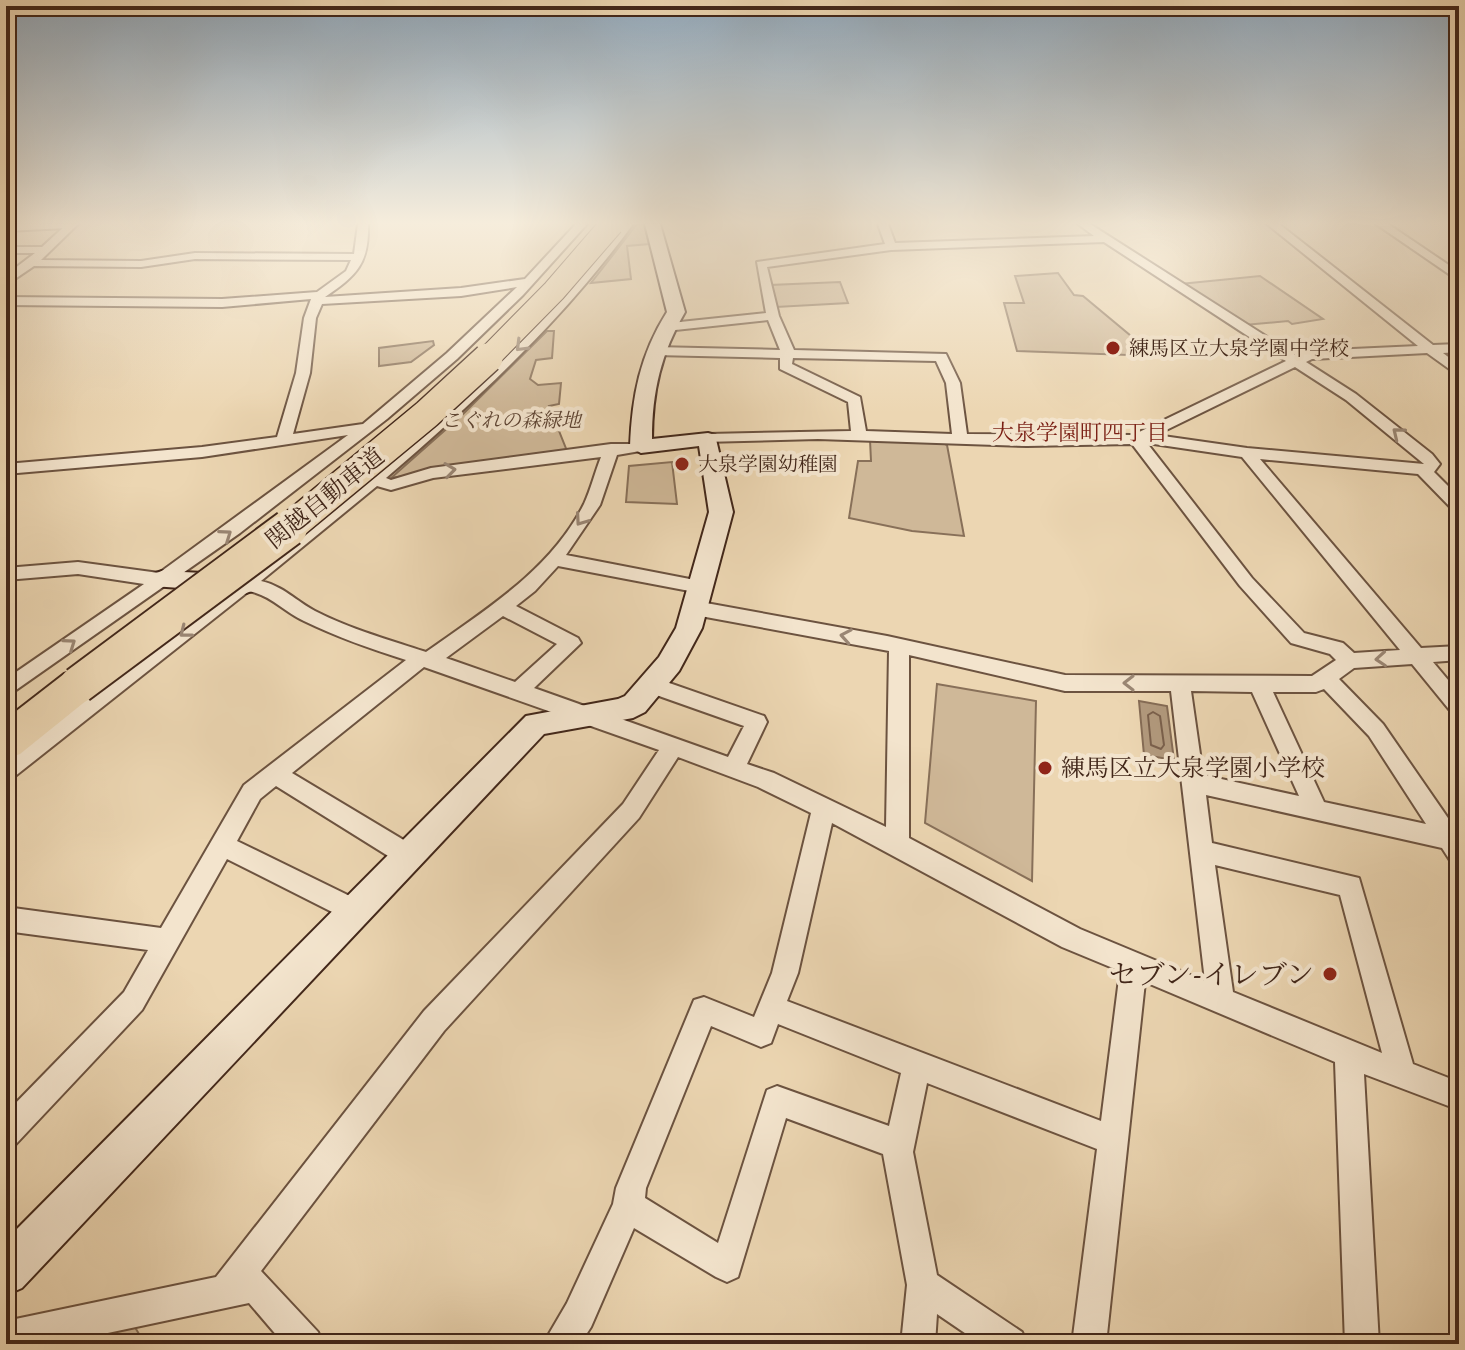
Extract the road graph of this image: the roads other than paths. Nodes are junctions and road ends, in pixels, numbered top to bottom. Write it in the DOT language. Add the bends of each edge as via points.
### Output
graph roads {
  1 [pos="333,287"];
  2 [pos="494,287"];
  3 [pos="523,287"];
  4 [pos="537,287"];
  5 [pos="557,287"];
  6 [pos="576,287"];
  7 [pos="669,287"];
  8 [pos="766,287"];
  9 [pos="1180,287"];
  10 [pos="1352,287"];
  11 [pos="318,298"];
  12 [pos="6,301"];
  13 [pos="496,315"];
  14 [pos="773,316"];
  15 [pos="544,323"];
  16 [pos="666,327"];
  17 [pos="1459,348"];
  18 [pos="1431,350"];
  19 [pos="655,351"];
  20 [pos="786,354"];
  21 [pos="1295,361"];
  22 [pos="1459,372"];
  23 [pos="367,428"];
  24 [pos="859,435"];
  25 [pos="284,438"];
  26 [pos="1138,438"];
  27 [pos="708,439"];
  28 [pos="960,439"];
  29 [pos="641,447"];
  30 [pos="606,450"];
  31 [pos="1247,453"];
  32 [pos="6,469"];
  33 [pos="1426,470"];
  34 [pos="375,480"];
  35 [pos="1459,506"];
  36 [pos="554,559"];
  37 [pos="6,574"];
  38 [pos="162,580"];
  39 [pos="246,584"];
  40 [pos="698,598"];
  41 [pos="502,607"];
  42 [pos="899,646"];
  43 [pos="1459,653"];
  44 [pos="1417,656"];
  45 [pos="425,660"];
  46 [pos="1350,661"];
  47 [pos="1326,678"];
  48 [pos="1180,684"];
  49 [pos="1259,684"];
  50 [pos="78,685"];
  51 [pos="6,689"];
  52 [pos="518,691"];
  53 [pos="644,695"];
  54 [pos="1459,707"];
  55 [pos="6,708"];
  56 [pos="572,718"];
  57 [pos="6,735"];
  58 [pos="6,742"];
  59 [pos="673,747"];
  60 [pos="734,768"];
  61 [pos="6,770"];
  62 [pos="274,774"];
  63 [pos="1194,783"];
  64 [pos="824,807"];
  65 [pos="1317,810"];
  66 [pos="897,844"];
  67 [pos="222,845"];
  68 [pos="1454,847"];
  69 [pos="1204,852"];
  70 [pos="409,856"];
  71 [pos="355,911"];
  72 [pos="6,919"];
  73 [pos="169,941"];
  74 [pos="1134,965"];
  75 [pos="1221,1001"];
  76 [pos="771,1008"];
  77 [pos="1349,1054"];
  78 [pos="917,1065"];
  79 [pos="1402,1075"];
  80 [pos="1459,1096"];
  81 [pos="6,1134"];
  82 [pos="1113,1140"];
  83 [pos="899,1145"];
  84 [pos="628,1206"];
  85 [pos="6,1272"];
  86 [pos="923,1285"];
  87 [pos="226,1291"];
  88 [pos="6,1338"];
  89 [pos="306,1344"];
  90 [pos="560,1344"];
  91 [pos="918,1344"];
  92 [pos="1010,1344"];
  93 [pos="1089,1344"];
  94 [pos="1362,1344"];
  1 -- 11 [label="street"];
  2 -- 11 [label="street"];
  3 -- 13 [label="street"];
  4 -- 55 [label="highway, 関越自動車道" via="374,437 207,566"];
  5 -- 50 [label="highway, 関越自動車道, bridge" via="424,417 257,552"];
  6 -- 15 [label="street"];
  7 -- 16 [label="street" via="676,312"];
  8 -- 14 [label="street"];
  9 -- 21 [label="street"];
  10 -- 18 [label="street"];
  11 -- 12 [label="street" via="222,303"];
  11 -- 25 [label="street"];
  13 -- 15 [label="street"];
  13 -- 23 [label="street"];
  14 -- 16 [label="street"];
  14 -- 20 [label="street"];
  15 -- 34 [label="street, one-way"];
  16 -- 19 [label="street"];
  17 -- 18 [label="street"];
  18 -- 21 [label="street" via="1309,355"];
  18 -- 22 [label="street"];
  19 -- 20 [label="street"];
  19 -- 29 [label="street" via="641,392"];
  20 -- 24 [label="street" via="785,366 855,400"];
  20 -- 28 [label="street" via="941,357 953,383"];
  21 -- 26 [label="street"];
  33 -- 21 [label="street, one-way" via="1432,464 1427,457 1361,404"];
  23 -- 25 [label="street"];
  38 -- 23 [label="street, one-way"];
  24 -- 27 [label="street"];
  24 -- 28 [label="street"];
  25 -- 32 [label="street" via="202,452"];
  26 -- 28 [label="street"];
  26 -- 31 [label="street"];
  26 -- 46 [label="street" via="1246,582 1298,638 1336,648"];
  27 -- 29 [label="street"];
  27 -- 40 [label="street" via="721,512"];
  29 -- 30 [label="street"];
  34 -- 30 [label="street, one-way" via="391,485 431,473"];
  30 -- 36 [label="street, one-way" via="592,505"];
  31 -- 33 [label="street"];
  31 -- 44 [label="street"];
  33 -- 35 [label="street"];
  34 -- 39 [label="street"];
  36 -- 40 [label="street"];
  36 -- 41 [label="street"];
  37 -- 38 [label="street" via="78,568"];
  38 -- 39 [label="street"];
  51 -- 38 [label="street, one-way"];
  39 -- 45 [label="street" via="272,590 328,626"];
  39 -- 61 [label="street, one-way"];
  42 -- 40 [label="street, one-way"];
  40 -- 53 [label="street" via="669,664"];
  41 -- 45 [label="street"];
  41 -- 52 [label="street" via="571,643"];
  48 -- 42 [label="street, one-way" via="1065,683"];
  42 -- 66 [label="street"];
  43 -- 44 [label="street"];
  44 -- 46 [label="street, one-way"];
  44 -- 54 [label="street"];
  45 -- 52 [label="street"];
  45 -- 62 [label="street"];
  46 -- 47 [label="street"];
  47 -- 49 [label="street" via="1316,684"];
  47 -- 68 [label="street" via="1376,730"];
  48 -- 49 [label="street"];
  48 -- 63 [label="street"];
  49 -- 65 [label="street"];
  50 -- 57 [label="highway, 関越自動車道"];
  50 -- 58 [label="highway"];
  52 -- 56 [label="street"];
  53 -- 56 [label="street"];
  53 -- 56 [label="street" via="623,710"];
  53 -- 60 [label="street" via="757,722"];
  56 -- 59 [label="street"];
  56 -- 70 [label="street"];
  59 -- 60 [label="street"];
  59 -- 87 [label="street" via="631,811 434,1021"];
  60 -- 64 [label="street"];
  62 -- 67 [label="street" via="252,792"];
  62 -- 70 [label="street"];
  63 -- 65 [label="street"];
  63 -- 69 [label="street"];
  64 -- 66 [label="street"];
  64 -- 76 [label="street" via="793,945"];
  65 -- 68 [label="street"];
  66 -- 74 [label="street" via="1071,938"];
  67 -- 71 [label="street"];
  67 -- 73 [label="street"];
  69 -- 75 [label="street"];
  69 -- 79 [label="street" via="1350,886"];
  70 -- 71 [label="street"];
  71 -- 85 [label="street"];
  72 -- 73 [label="street"];
  73 -- 81 [label="street" via="133,1001"];
  74 -- 75 [label="street"];
  74 -- 82 [label="street"];
  75 -- 77 [label="street"];
  76 -- 78 [label="street"];
  76 -- 84 [label="street" via="761,1033 704,1010"];
  77 -- 79 [label="street"];
  77 -- 94 [label="street"];
  78 -- 82 [label="street"];
  78 -- 83 [label="street"];
  79 -- 80 [label="street"];
  82 -- 93 [label="street"];
  83 -- 84 [label="street" via="777,1100 727,1266"];
  83 -- 86 [label="street"];
  84 -- 90 [label="street" via="579,1315"];
  86 -- 91 [label="street"];
  86 -- 92 [label="street"];
  87 -- 88 [label="street"];
  87 -- 89 [label="street" via="255,1285"];
}
